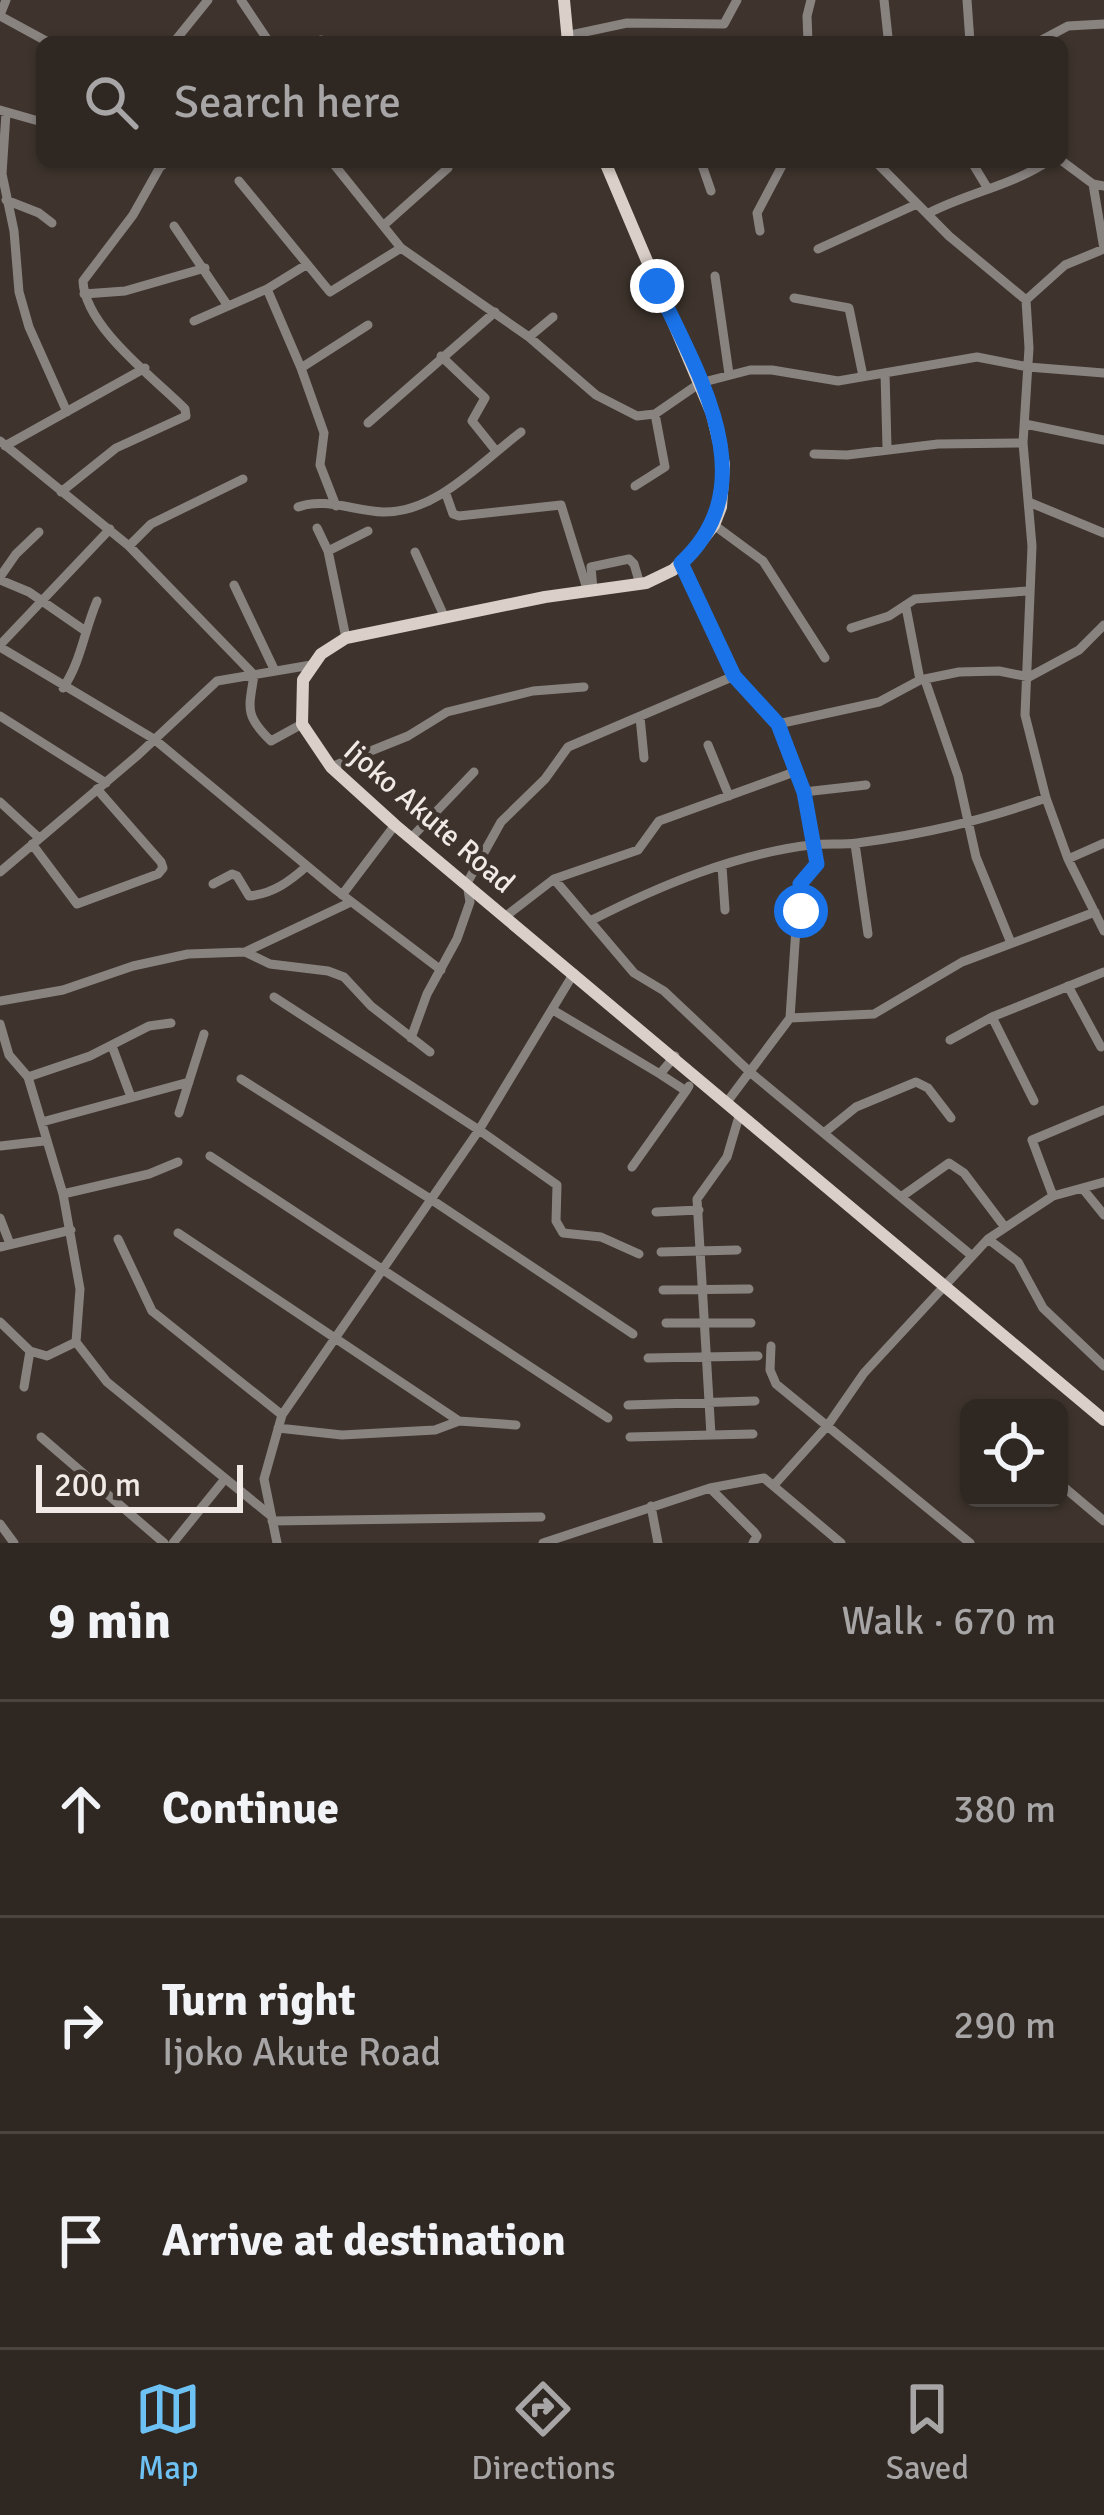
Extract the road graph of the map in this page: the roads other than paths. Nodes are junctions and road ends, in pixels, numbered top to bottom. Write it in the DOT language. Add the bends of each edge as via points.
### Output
graph roads {
  1 [pos="6,0"];
  2 [pos="208,0"];
  3 [pos="564,0"];
  4 [pos="737,0"];
  5 [pos="811,0"];
  6 [pos="884,0"];
  7 [pos="967,0"];
  8 [pos="244,1"];
  9 [pos="0,15"];
  10 [pos="1104,24"];
  11 [pos="37,36"];
  12 [pos="179,36"];
  13 [pos="265,36"];
  14 [pos="567,36"];
  15 [pos="578,36"];
  16 [pos="808,36"];
  17 [pos="888,36"];
  18 [pos="970,36"];
  19 [pos="1049,36"];
  20 [pos="3,111"];
  21 [pos="36,120"];
  22 [pos="1068,164"];
  23 [pos="162,168"];
  24 [pos="337,168"];
  25 [pos="448,168"];
  26 [pos="607,168"];
  27 [pos="703,168"];
  28 [pos="781,168"];
  29 [pos="882,168"];
  30 [pos="975,168"];
  31 [pos="1038,168"];
  32 [pos="239,181"];
  33 [pos="1099,185"];
  34 [pos="988,189"];
  35 [pos="711,191"];
  36 [pos="6,200"];
  37 [pos="917,204"];
  38 [pos="929,213"];
  39 [pos="52,224"];
  40 [pos="384,225"];
  41 [pos="174,226"];
  42 [pos="760,231"];
  43 [pos="401,248"];
  44 [pos="818,249"];
  45 [pos="1104,249"];
  46 [pos="306,265"];
  47 [pos="205,268"];
  48 [pos="715,276"];
  49 [pos="267,290"];
  50 [pos="84,294"];
  51 [pos="794,298"];
  52 [pos="1025,300"];
  53 [pos="228,306"];
  54 [pos="495,312"];
  55 [pos="553,317"];
  56 [pos="194,321"];
  57 [pos="368,325"];
  58 [pos="529,337"];
  59 [pos="441,356"];
  60 [pos="1028,367"];
  61 [pos="145,368"];
  62 [pos="302,368"];
  63 [pos="885,373"];
  64 [pos="1104,373"];
  65 [pos="730,374"];
  66 [pos="863,376"];
  67 [pos="700,383"];
  68 [pos="68,412"];
  69 [pos="655,414"];
  70 [pos="368,423"];
  71 [pos="1025,424"];
  72 [pos="521,432"];
  73 [pos="1104,440"];
  74 [pos="1023,443"];
  75 [pos="6,447"];
  76 [pos="887,447"];
  77 [pos="496,451"];
  78 [pos="814,454"];
  79 [pos="0,467"];
  80 [pos="243,479"];
  81 [pos="634,486"];
  82 [pos="61,492"];
  83 [pos="446,494"];
  84 [pos="1031,502"];
  85 [pos="336,506"];
  86 [pos="298,507"];
  87 [pos="714,525"];
  88 [pos="317,528"];
  89 [pos="110,530"];
  90 [pos="39,532"];
  91 [pos="368,532"];
  92 [pos="1104,533"];
  93 [pos="129,546"];
  94 [pos="328,551"];
  95 [pos="415,553"];
  96 [pos="681,563"];
  97 [pos="0,578"];
  98 [pos="640,584"];
  99 [pos="234,586"];
  100 [pos="1028,591"];
  101 [pos="590,592"];
  102 [pos="44,602"];
  103 [pos="97,602"];
  104 [pos="906,607"];
  105 [pos="446,618"];
  106 [pos="1104,625"];
  107 [pos="851,628"];
  108 [pos="85,630"];
  109 [pos="346,638"];
  110 [pos="0,646"];
  111 [pos="825,658"];
  112 [pos="311,664"];
  113 [pos="274,669"];
  114 [pos="254,675"];
  115 [pos="734,676"];
  116 [pos="1029,676"];
  117 [pos="922,680"];
  118 [pos="584,687"];
  119 [pos="63,688"];
  120 [pos="0,716"];
  121 [pos="640,717"];
  122 [pos="302,724"];
  123 [pos="778,724"];
  124 [pos="154,740"];
  125 [pos="708,745"];
  126 [pos="644,758"];
  127 [pos="331,767"];
  128 [pos="797,771"];
  129 [pos="474,772"];
  130 [pos="866,785"];
  131 [pos="102,786"];
  132 [pos="804,792"];
  133 [pos="729,796"];
  134 [pos="1046,798"];
  135 [pos="0,802"];
  136 [pos="395,824"];
  137 [pos="970,825"];
  138 [pos="411,838"];
  139 [pos="35,840"];
  140 [pos="1104,843"];
  141 [pos="812,844"];
  142 [pos="855,844"];
  143 [pos="1068,859"];
  144 [pos="308,866"];
  145 [pos="722,866"];
  146 [pos="0,872"];
  147 [pos="554,879"];
  148 [pos="467,883"];
  149 [pos="213,884"];
  150 [pos="346,898"];
  151 [pos="725,910"];
  152 [pos="1095,912"];
  153 [pos="506,916"];
  154 [pos="592,920"];
  155 [pos="1104,931"];
  156 [pos="868,934"];
  157 [pos="1011,943"];
  158 [pos="245,952"];
  159 [pos="441,970"];
  160 [pos="1104,972"];
  161 [pos="574,973"];
  162 [pos="1068,986"];
  163 [pos="274,997"];
  164 [pos="0,1001"];
  165 [pos="553,1010"];
  166 [pos="992,1017"];
  167 [pos="790,1018"];
  168 [pos="171,1023"];
  169 [pos="0,1024"];
  170 [pos="204,1034"];
  171 [pos="411,1038"];
  172 [pos="950,1040"];
  173 [pos="112,1046"];
  174 [pos="1101,1047"];
  175 [pos="430,1052"];
  176 [pos="675,1056"];
  177 [pos="5,1058"];
  178 [pos="752,1073"];
  179 [pos="660,1074"];
  180 [pos="697,1076"];
  181 [pos="28,1077"];
  182 [pos="241,1079"];
  183 [pos="189,1082"];
  184 [pos="686,1091"];
  185 [pos="131,1096"];
  186 [pos="1034,1101"];
  187 [pos="727,1102"];
  188 [pos="1104,1110"];
  189 [pos="179,1113"];
  190 [pos="740,1113"];
  191 [pos="952,1118"];
  192 [pos="42,1122"];
  193 [pos="479,1130"];
  194 [pos="825,1132"];
  195 [pos="44,1141"];
  196 [pos="0,1146"];
  197 [pos="210,1156"];
  198 [pos="178,1162"];
  199 [pos="632,1167"];
  200 [pos="1104,1182"];
  201 [pos="1083,1189"];
  202 [pos="63,1194"];
  203 [pos="901,1196"];
  204 [pos="1053,1196"];
  205 [pos="432,1200"];
  206 [pos="699,1210"];
  207 [pos="656,1212"];
  208 [pos="1104,1215"];
  209 [pos="0,1218"];
  210 [pos="1004,1226"];
  211 [pos="71,1229"];
  212 [pos="178,1233"];
  213 [pos="118,1239"];
  214 [pos="988,1239"];
  215 [pos="5,1246"];
  216 [pos="736,1250"];
  217 [pos="702,1251"];
  218 [pos="661,1252"];
  219 [pos="640,1254"];
  220 [pos="971,1255"];
  221 [pos="383,1271"];
  222 [pos="944,1285"];
  223 [pos="704,1287"];
  224 [pos="749,1289"];
  225 [pos="663,1290"];
  226 [pos="0,1322"];
  227 [pos="705,1322"];
  228 [pos="666,1323"];
  229 [pos="751,1323"];
  230 [pos="633,1334"];
  231 [pos="333,1339"];
  232 [pos="76,1342"];
  233 [pos="771,1346"];
  234 [pos="30,1351"];
  235 [pos="706,1356"];
  236 [pos="758,1356"];
  237 [pos="648,1358"];
  238 [pos="1104,1366"];
  239 [pos="24,1387"];
  240 [pos="754,1401"];
  241 [pos="710,1402"];
  242 [pos="628,1405"];
  243 [pos="282,1415"];
  244 [pos="608,1418"];
  245 [pos="1104,1420"];
  246 [pos="459,1421"];
  247 [pos="516,1425"];
  248 [pos="828,1425"];
  249 [pos="278,1428"];
  250 [pos="753,1434"];
  251 [pos="711,1435"];
  252 [pos="41,1437"];
  253 [pos="630,1437"];
  254 [pos="224,1480"];
  255 [pos="774,1485"];
  256 [pos="710,1488"];
  257 [pos="1068,1491"];
  258 [pos="651,1506"];
  259 [pos="541,1516"];
  260 [pos="271,1518"];
  261 [pos="1104,1521"];
  262 [pos="0,1524"];
  263 [pos="584,1537"];
  264 [pos="962,1541"];
  265 [pos="14,1543"];
  266 [pos="168,1543"];
  267 [pos="277,1543"];
  268 [pos="543,1543"];
  269 [pos="658,1543"];
  270 [pos="752,1543"];
  271 [pos="841,1543"];
  1 -- 9 [label="street"];
  2 -- 12 [label="street"];
  3 -- 14 [label="main road"];
  4 -- 15 [label="street" via="724,24 627,23"];
  5 -- 16 [label="street"];
  6 -- 17 [label="street"];
  7 -- 18 [label="street"];
  8 -- 13 [label="street"];
  9 -- 11 [label="street"];
  10 -- 19 [label="street"];
  20 -- 21 [label="street"];
  20 -- 36 [label="street"];
  22 -- 33 [label="street"];
  23 -- 50 [label="street" via="83,281"];
  24 -- 40 [label="street"];
  25 -- 40 [label="street"];
  26 -- 67 [label="main road"];
  27 -- 35 [label="street"];
  28 -- 42 [label="street" via="757,214"];
  29 -- 37 [label="street"];
  30 -- 34 [label="street"];
  31 -- 34 [label="street"];
  32 -- 46 [label="street"];
  33 -- 45 [label="street"];
  34 -- 38 [label="street"];
  36 -- 39 [label="street"];
  36 -- 68 [label="street" via="28,327"];
  37 -- 38 [label="street"];
  37 -- 44 [label="street"];
  38 -- 52 [label="street"];
  40 -- 43 [label="street"];
  41 -- 47 [label="street"];
  43 -- 46 [label="street" via="333,292"];
  43 -- 54 [label="street"];
  45 -- 52 [label="street" via="1065,265"];
  46 -- 49 [label="street"];
  47 -- 50 [label="street"];
  47 -- 53 [label="street"];
  48 -- 65 [label="street"];
  49 -- 53 [label="street"];
  49 -- 62 [label="street"];
  50 -- 61 [label="street" via="97,322"];
  51 -- 66 [label="street" via="849,308"];
  52 -- 60 [label="street"];
  53 -- 56 [label="street"];
  54 -- 58 [label="street"];
  54 -- 59 [label="street"];
  55 -- 58 [label="street"];
  57 -- 62 [label="street"];
  58 -- 69 [label="street" via="596,394 627,412"];
  59 -- 70 [label="street"];
  59 -- 77 [label="street" via="484,398 472,421"];
  60 -- 63 [label="street" via="977,357"];
  60 -- 64 [label="street"];
  60 -- 71 [label="street"];
  61 -- 68 [label="street"];
  61 -- 82 [label="street" via="186,416 116,448"];
  62 -- 85 [label="street"];
  63 -- 66 [label="street"];
  63 -- 76 [label="street"];
  65 -- 66 [label="street"];
  65 -- 67 [label="street"];
  67 -- 69 [label="street"];
  67 -- 87 [label="main road" via="724,464"];
  68 -- 75 [label="street"];
  69 -- 81 [label="street" via="665,467"];
  71 -- 73 [label="street"];
  71 -- 74 [label="street"];
  72 -- 77 [label="street"];
  74 -- 76 [label="street"];
  74 -- 84 [label="street"];
  75 -- 79 [label="street"];
  75 -- 82 [label="street"];
  76 -- 78 [label="street"];
  77 -- 83 [label="street"];
  80 -- 93 [label="street" via="151,524"];
  82 -- 89 [label="street"];
  83 -- 85 [label="street" via="406,510"];
  83 -- 101 [label="street" via="459,516 561,505"];
  84 -- 92 [label="street"];
  84 -- 100 [label="street"];
  85 -- 86 [label="street"];
  87 -- 96 [label="main road"];
  87 -- 111 [label="street" via="763,561"];
  88 -- 94 [label="street"];
  89 -- 93 [label="street"];
  89 -- 102 [label="street"];
  90 -- 97 [label="street"];
  91 -- 94 [label="street"];
  93 -- 114 [label="street"];
  94 -- 109 [label="street"];
  95 -- 105 [label="street"];
  96 -- 98 [label="main road"];
  96 -- 115 [label="street"];
  97 -- 102 [label="street"];
  98 -- 101 [label="main road"];
  98 -- 101 [label="street" via="629,559 591,567"];
  99 -- 113 [label="street"];
  100 -- 104 [label="street" via="915,599"];
  100 -- 116 [label="street"];
  101 -- 105 [label="main road"];
  102 -- 108 [label="street"];
  102 -- 110 [label="street"];
  103 -- 108 [label="street"];
  104 -- 107 [label="street"];
  104 -- 117 [label="street"];
  105 -- 109 [label="main road"];
  106 -- 116 [label="street" via="1079,650"];
  108 -- 119 [label="street" via="80,662"];
  109 -- 112 [label="main road"];
  110 -- 119 [label="street"];
  112 -- 113 [label="street"];
  112 -- 122 [label="main road"];
  113 -- 114 [label="street"];
  114 -- 122 [label="street" via="247,697 257,728 271,741"];
  114 -- 124 [label="street" via="218,681"];
  115 -- 121 [label="street"];
  115 -- 123 [label="street"];
  116 -- 117 [label="street" via="999,670"];
  116 -- 134 [label="street" via="1025,715"];
  117 -- 123 [label="street" via="879,702"];
  117 -- 137 [label="street"];
  118 -- 127 [label="street" via="447,712"];
  119 -- 124 [label="street"];
  120 -- 131 [label="street"];
  121 -- 126 [label="street"];
  121 -- 148 [label="street" via="568,747 501,822"];
  122 -- 127 [label="main road, Ijoko Akute Road"];
  123 -- 128 [label="street"];
  124 -- 131 [label="street"];
  124 -- 144 [label="street"];
  125 -- 133 [label="street"];
  127 -- 136 [label="main road, Ijoko Akute Road"];
  128 -- 132 [label="street"];
  128 -- 133 [label="street"];
  129 -- 138 [label="street"];
  130 -- 132 [label="street"];
  131 -- 139 [label="street"];
  131 -- 139 [label="street" via="161,862 158,874 77,904"];
  132 -- 141 [label="street"];
  133 -- 147 [label="street" via="659,821 638,850"];
  134 -- 137 [label="street"];
  134 -- 143 [label="street"];
  135 -- 139 [label="street"];
  136 -- 138 [label="main road, Ijoko Akute Road"];
  136 -- 150 [label="street"];
  137 -- 142 [label="street"];
  137 -- 157 [label="street"];
  138 -- 148 [label="main road, Ijoko Akute Road"];
  139 -- 146 [label="street"];
  140 -- 143 [label="street"];
  141 -- 142 [label="street"];
  141 -- 145 [label="street"];
  141 -- 167 [label="street" via="817,864 800,884"];
  142 -- 156 [label="street"];
  143 -- 152 [label="street"];
  144 -- 149 [label="street" via="259,895 249,896 237,875"];
  144 -- 150 [label="street"];
  145 -- 151 [label="street"];
  145 -- 154 [label="street"];
  147 -- 153 [label="street"];
  147 -- 154 [label="street"];
  148 -- 153 [label="main road, Ijoko Akute Road"];
  148 -- 159 [label="street" via="470,902"];
  150 -- 158 [label="street"];
  150 -- 159 [label="street"];
  152 -- 155 [label="street"];
  152 -- 157 [label="street"];
  153 -- 161 [label="main road, Ijoko Akute Road"];
  154 -- 178 [label="street" via="634,973"];
  157 -- 167 [label="street" via="874,1013"];
  158 -- 164 [label="street" via="188,954"];
  158 -- 171 [label="street" via="344,977"];
  159 -- 171 [label="street"];
  160 -- 162 [label="street"];
  161 -- 165 [label="street"];
  161 -- 176 [label="main road, Ijoko Akute Road"];
  162 -- 166 [label="street"];
  162 -- 174 [label="street"];
  163 -- 193 [label="street"];
  165 -- 179 [label="street"];
  165 -- 193 [label="street"];
  166 -- 172 [label="street"];
  166 -- 186 [label="street"];
  167 -- 178 [label="street"];
  168 -- 173 [label="street"];
  169 -- 177 [label="street"];
  170 -- 183 [label="street"];
  171 -- 175 [label="street"];
  173 -- 181 [label="street"];
  173 -- 185 [label="street"];
  176 -- 179 [label="street"];
  176 -- 180 [label="main road, Ijoko Akute Road"];
  177 -- 181 [label="street"];
  178 -- 187 [label="street"];
  178 -- 194 [label="street"];
  179 -- 184 [label="street"];
  180 -- 184 [label="street"];
  180 -- 187 [label="main road, Ijoko Akute Road"];
  181 -- 192 [label="street"];
  182 -- 205 [label="street"];
  183 -- 185 [label="street"];
  183 -- 189 [label="street"];
  184 -- 199 [label="street"];
  185 -- 192 [label="street"];
  187 -- 190 [label="main road, Ijoko Akute Road"];
  188 -- 204 [label="street" via="1032,1140"];
  190 -- 206 [label="street" via="727,1157 697,1199"];
  190 -- 222 [label="main road, Ijoko Akute Road"];
  191 -- 194 [label="street" via="916,1082 856,1107"];
  192 -- 195 [label="street"];
  193 -- 205 [label="street"];
  193 -- 219 [label="street" via="556,1185 558,1229"];
  194 -- 203 [label="street"];
  195 -- 196 [label="street"];
  195 -- 202 [label="street"];
  197 -- 221 [label="street"];
  198 -- 202 [label="street"];
  200 -- 201 [label="street"];
  201 -- 204 [label="street"];
  201 -- 208 [label="street"];
  202 -- 211 [label="street"];
  203 -- 210 [label="street" via="941,1166 957,1165"];
  203 -- 220 [label="street"];
  204 -- 210 [label="street"];
  205 -- 221 [label="street"];
  205 -- 230 [label="street"];
  206 -- 207 [label="street"];
  206 -- 217 [label="street"];
  209 -- 215 [label="street"];
  210 -- 214 [label="street"];
  211 -- 215 [label="street"];
  211 -- 232 [label="street" via="80,1289"];
  212 -- 231 [label="street"];
  213 -- 243 [label="street" via="152,1311"];
  214 -- 220 [label="street"];
  214 -- 238 [label="street" via="1018,1262 1043,1309"];
  216 -- 217 [label="street"];
  217 -- 218 [label="street"];
  217 -- 223 [label="street"];
  220 -- 222 [label="street"];
  221 -- 231 [label="street"];
  221 -- 244 [label="street"];
  222 -- 245 [label="main road, Ijoko Akute Road"];
  222 -- 248 [label="street"];
  223 -- 224 [label="street"];
  223 -- 225 [label="street"];
  223 -- 227 [label="street"];
  226 -- 234 [label="street"];
  227 -- 228 [label="street"];
  227 -- 229 [label="street"];
  227 -- 235 [label="street"];
  231 -- 243 [label="street"];
  231 -- 246 [label="street"];
  232 -- 234 [label="street" via="47,1356"];
  232 -- 254 [label="street" via="107,1382"];
  233 -- 248 [label="street" via="772,1378"];
  234 -- 239 [label="street"];
  235 -- 236 [label="street"];
  235 -- 237 [label="street"];
  235 -- 241 [label="street"];
  240 -- 241 [label="street"];
  241 -- 242 [label="street"];
  241 -- 251 [label="street"];
  243 -- 249 [label="street"];
  246 -- 247 [label="street"];
  246 -- 249 [label="street" via="435,1430 342,1435"];
  248 -- 255 [label="street"];
  248 -- 264 [label="street"];
  249 -- 260 [label="street" via="264,1479"];
  250 -- 251 [label="street"];
  251 -- 253 [label="street"];
  252 -- 266 [label="street"];
  254 -- 260 [label="street"];
  254 -- 266 [label="street"];
  255 -- 256 [label="street" via="759,1478"];
  255 -- 271 [label="street"];
  256 -- 258 [label="street"];
  256 -- 270 [label="street" via="754,1532"];
  257 -- 261 [label="street"];
  258 -- 263 [label="street"];
  258 -- 269 [label="street"];
  259 -- 260 [label="street"];
  260 -- 267 [label="street"];
  262 -- 265 [label="street"];
  263 -- 268 [label="street"];
}
